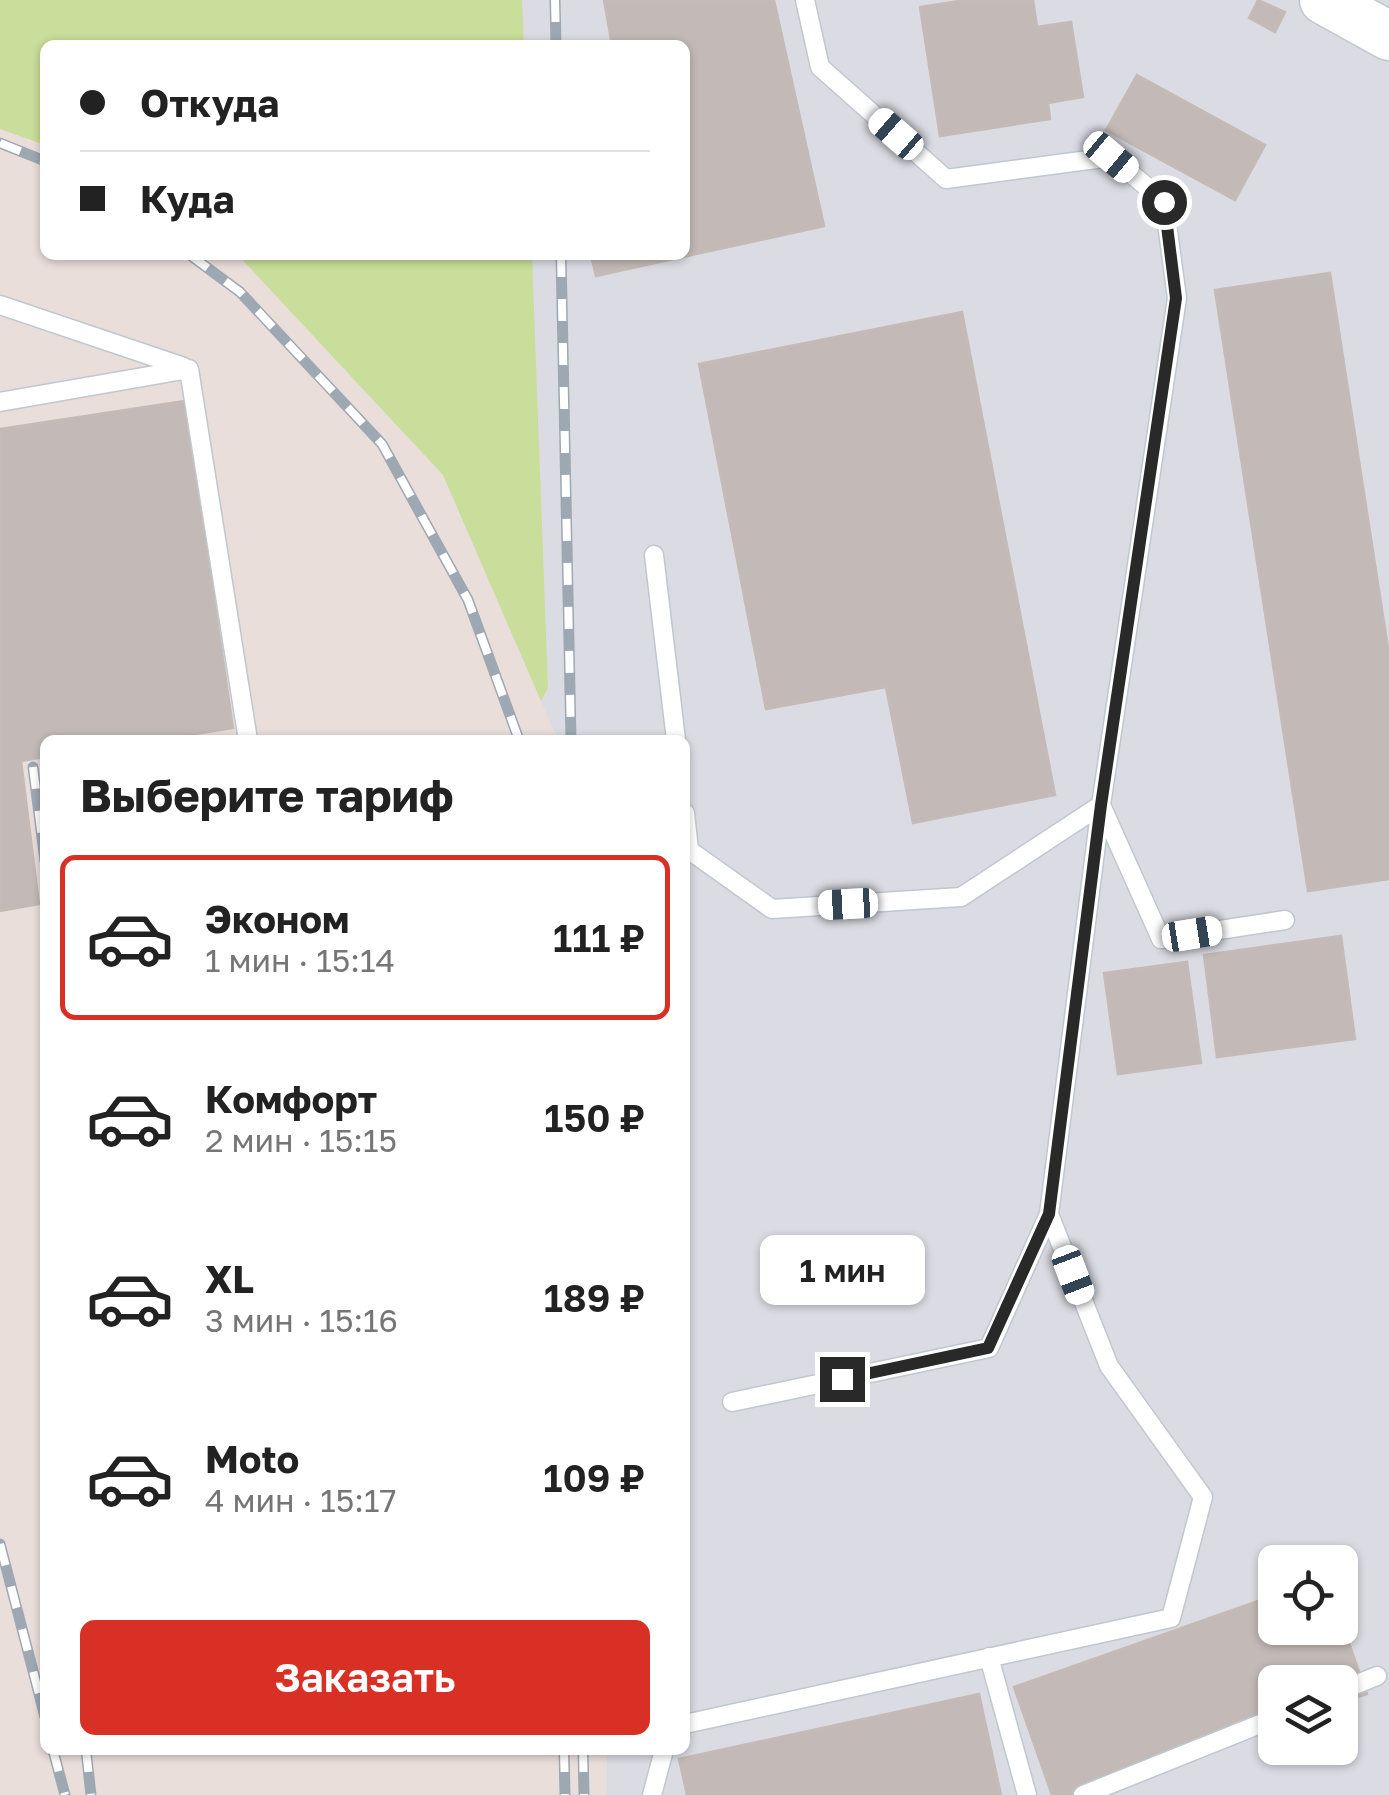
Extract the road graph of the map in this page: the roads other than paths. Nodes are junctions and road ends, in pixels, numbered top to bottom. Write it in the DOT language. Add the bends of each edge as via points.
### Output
graph roads {
  1 [pos="805,0"];
  2 [pos="1324,0"];
  3 [pos="1389,36"];
  4 [pos="0,305"];
  5 [pos="189,369"];
  6 [pos="0,402"];
  7 [pos="654,555"];
  8 [pos="247,735"];
  9 [pos="675,735"];
  10 [pos="1101,805"];
  11 [pos="690,850"];
  12 [pos="1284,920"];
  13 [pos="1049,1214"];
  14 [pos="732,1402"];
  15 [pos="990,1658"];
  16 [pos="1377,1676"];
  17 [pos="1358,1684"];
  18 [pos="690,1723"];
  19 [pos="1258,1725"];
  20 [pos="663,1755"];
  21 [pos="652,1795"];
  22 [pos="1027,1795"];
  23 [pos="1083,1795"];
  1 -- 10 [label="lane" via="820,68 946,179 1111,157 1164,202 1176,298"];
  2 -- 3 [label="street"];
  4 -- 5 [label="lane"];
  5 -- 6 [label="lane"];
  5 -- 8 [label="lane"];
  7 -- 9 [label="lane"];
  10 -- 11 [label="lane" via="961,897 772,909"];
  10 -- 12 [label="lane" via="1161,939"];
  10 -- 13 [label="lane"];
  13 -- 14 [label="lane" via="988,1348"];
  13 -- 15 [label="lane" via="1109,1366 1203,1496 1171,1618"];
  15 -- 18 [label="lane"];
  15 -- 22 [label="lane"];
  16 -- 17 [label="lane"];
  19 -- 23 [label="lane"];
  20 -- 21 [label="lane"];
}
